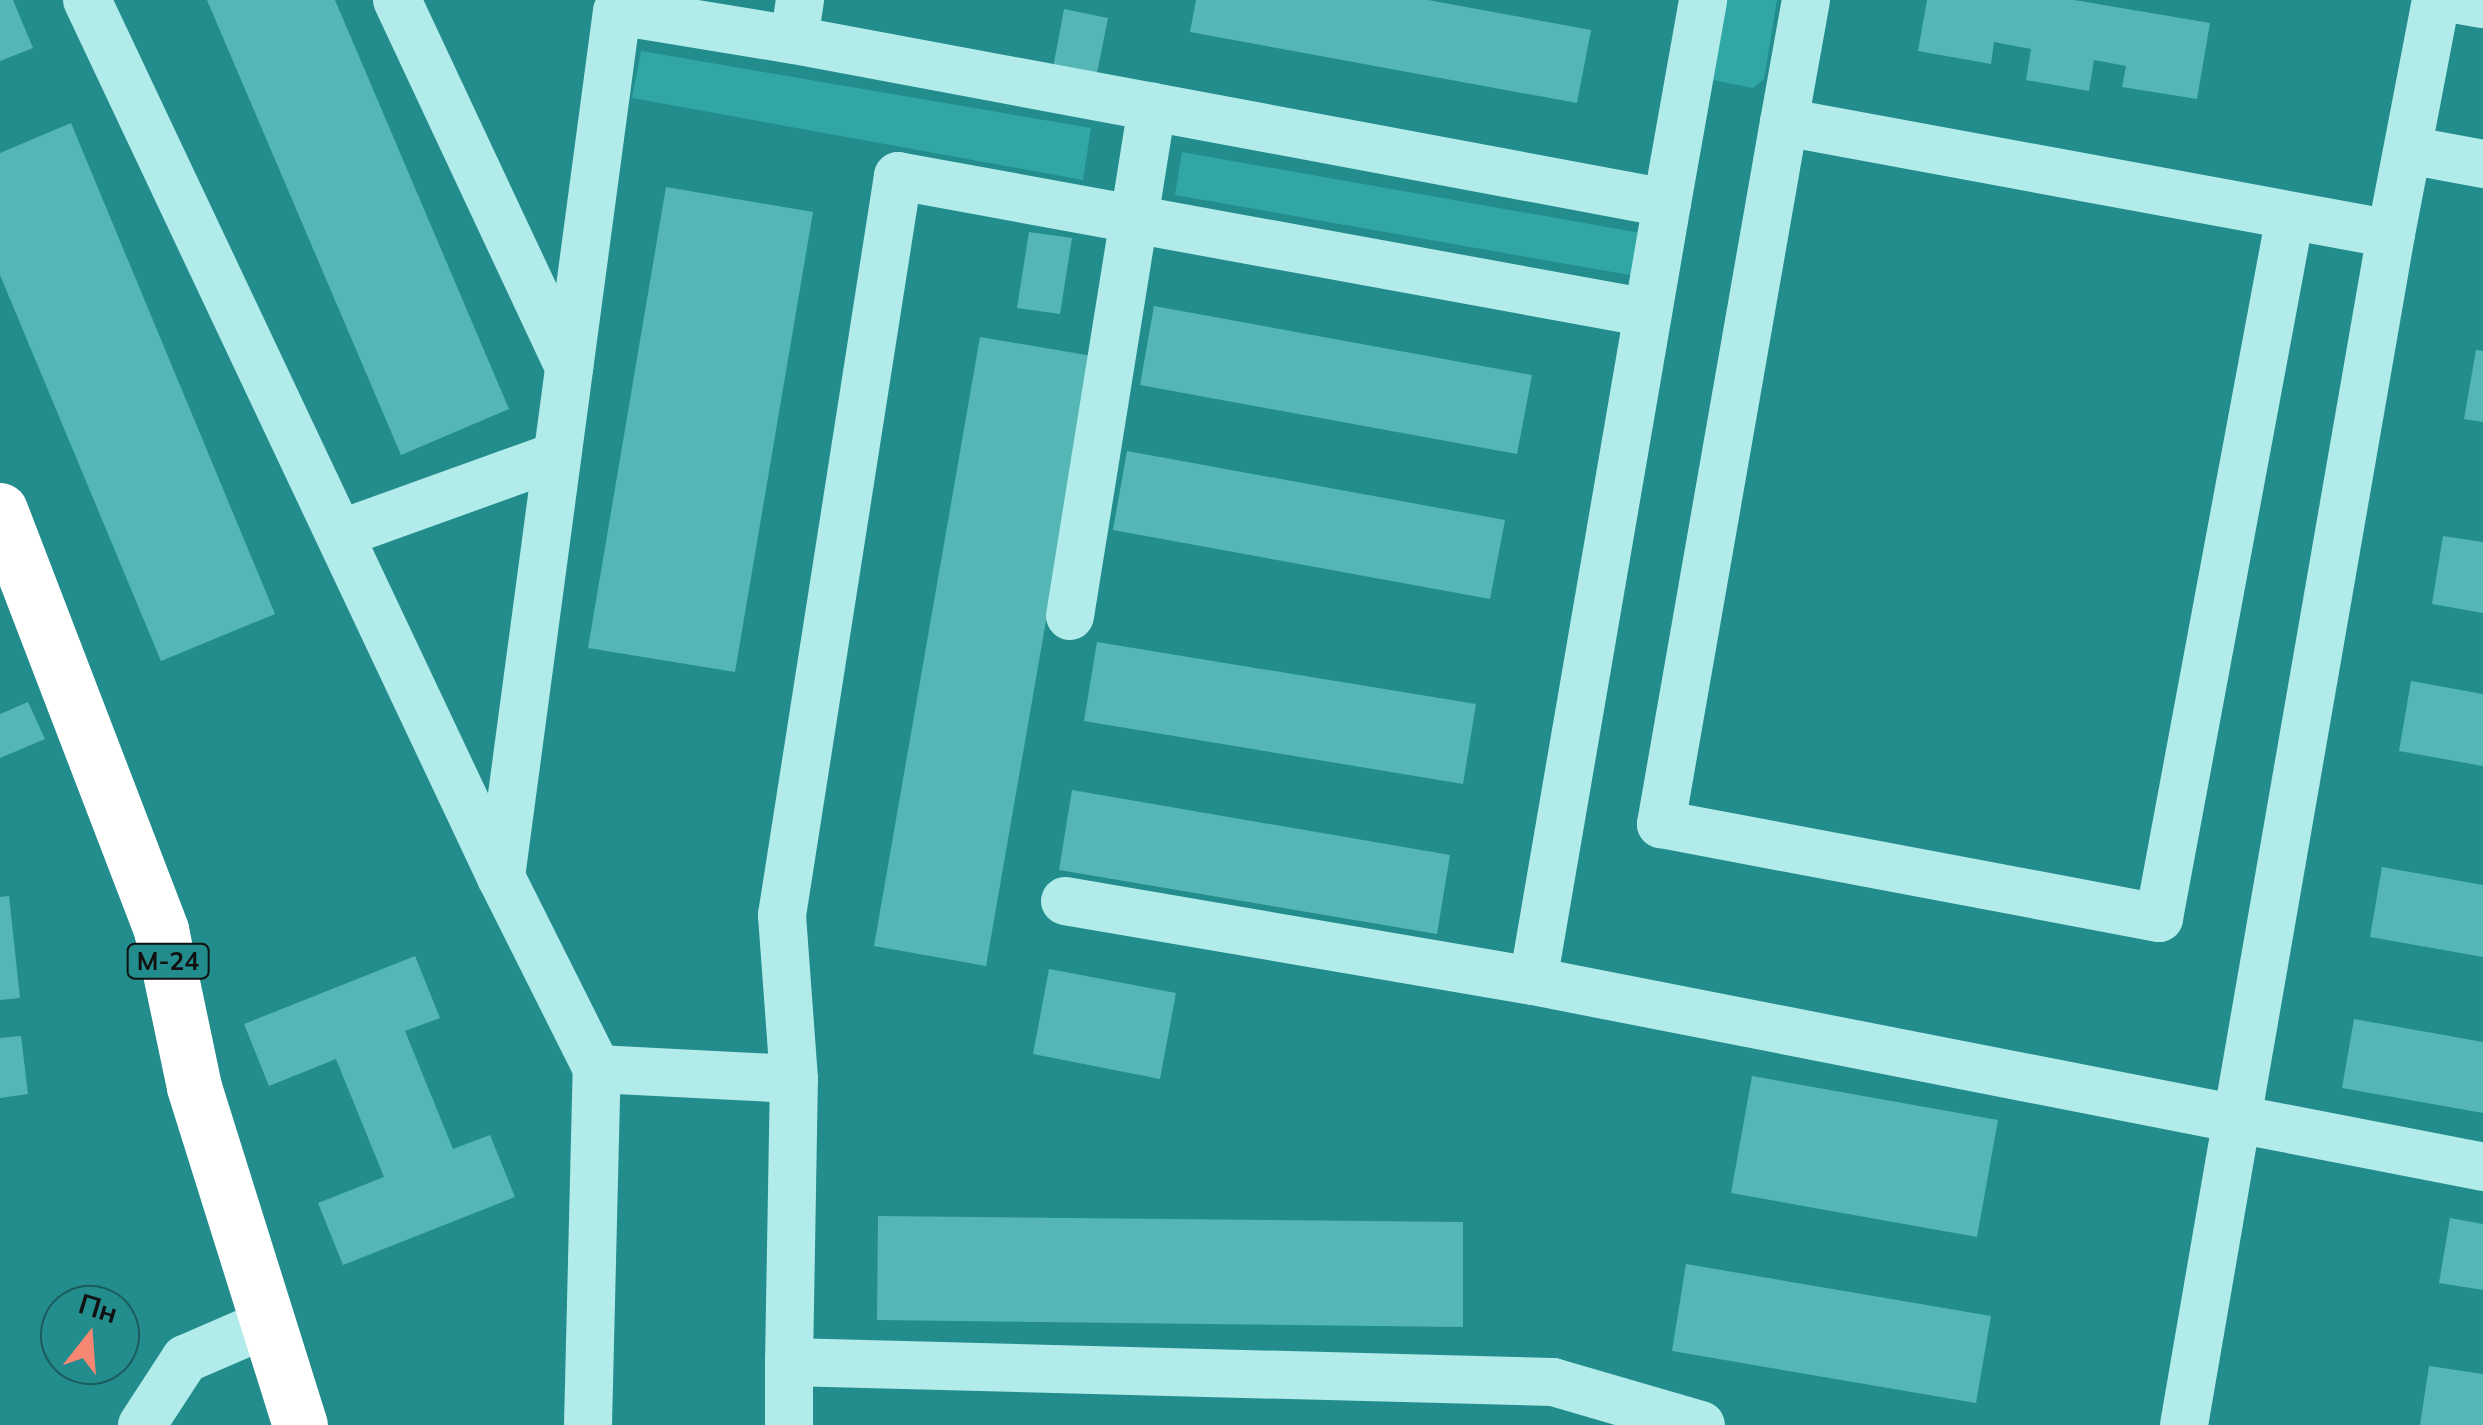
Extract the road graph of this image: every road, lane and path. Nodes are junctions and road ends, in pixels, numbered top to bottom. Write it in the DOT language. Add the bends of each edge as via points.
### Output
graph roads {
  1 [pos="87,0"];
  2 [pos="398,0"];
  3 [pos="1703,0"];
  4 [pos="1806,0"];
  5 [pos="2436,0"];
  6 [pos="2460,0"];
  7 [pos="2483,4"];
  8 [pos="797,20"];
  9 [pos="1152,107"];
  10 [pos="1784,122"];
  11 [pos="2408,150"];
  12 [pos="2483,164"];
  13 [pos="1667,203"];
  14 [pos="2290,216"];
  15 [pos="1132,219"];
  16 [pos="2392,234"];
  17 [pos="1648,314"];
  18 [pos="569,368"];
  19 [pos="557,456"];
  20 [pos="0,510"];
  21 [pos="340,534"];
  22 [pos="1070,616"];
  23 [pos="501,877"];
  24 [pos="1064,902"];
  25 [pos="1533,982"];
  26 [pos="597,1069"];
  27 [pos="794,1079"];
  28 [pos="2237,1118"];
  29 [pos="2483,1168"];
  30 [pos="268,1323"];
  31 [pos="789,1362"];
  32 [pos="142,1425"];
  33 [pos="300,1425"];
  34 [pos="588,1425"];
  35 [pos="788,1425"];
  36 [pos="1701,1425"];
  37 [pos="2184,1425"];
  1 -- 21 [label="lane"];
  2 -- 18 [label="lane"];
  3 -- 13 [label="lane"];
  4 -- 10 [label="lane"];
  5 -- 11 [label="lane"];
  6 -- 7 [label="lane"];
  8 -- 9 [label="lane"];
  8 -- 18 [label="lane" via="616,11"];
  9 -- 13 [label="lane"];
  9 -- 15 [label="lane"];
  10 -- 14 [label="lane"];
  10 -- 14 [label="lane" via="1661,824 2159,918"];
  11 -- 12 [label="lane"];
  11 -- 16 [label="lane"];
  13 -- 17 [label="lane"];
  14 -- 16 [label="lane"];
  15 -- 17 [label="lane"];
  15 -- 22 [label="lane"];
  15 -- 27 [label="lane" via="898,176 782,915"];
  16 -- 28 [label="lane"];
  17 -- 25 [label="lane"];
  18 -- 19 [label="lane"];
  19 -- 21 [label="lane"];
  19 -- 23 [label="lane"];
  20 -- 30 [label="highway, М-24" via="161,930 194,1087"];
  21 -- 23 [label="lane"];
  23 -- 26 [label="lane"];
  24 -- 25 [label="lane"];
  25 -- 28 [label="lane"];
  26 -- 27 [label="lane"];
  26 -- 34 [label="lane"];
  27 -- 31 [label="lane"];
  28 -- 29 [label="lane"];
  28 -- 37 [label="lane"];
  30 -- 32 [label="lane" via="185,1360"];
  30 -- 33 [label="highway, М-24"];
  31 -- 35 [label="lane"];
  31 -- 36 [label="lane" via="1553,1382"];
}
